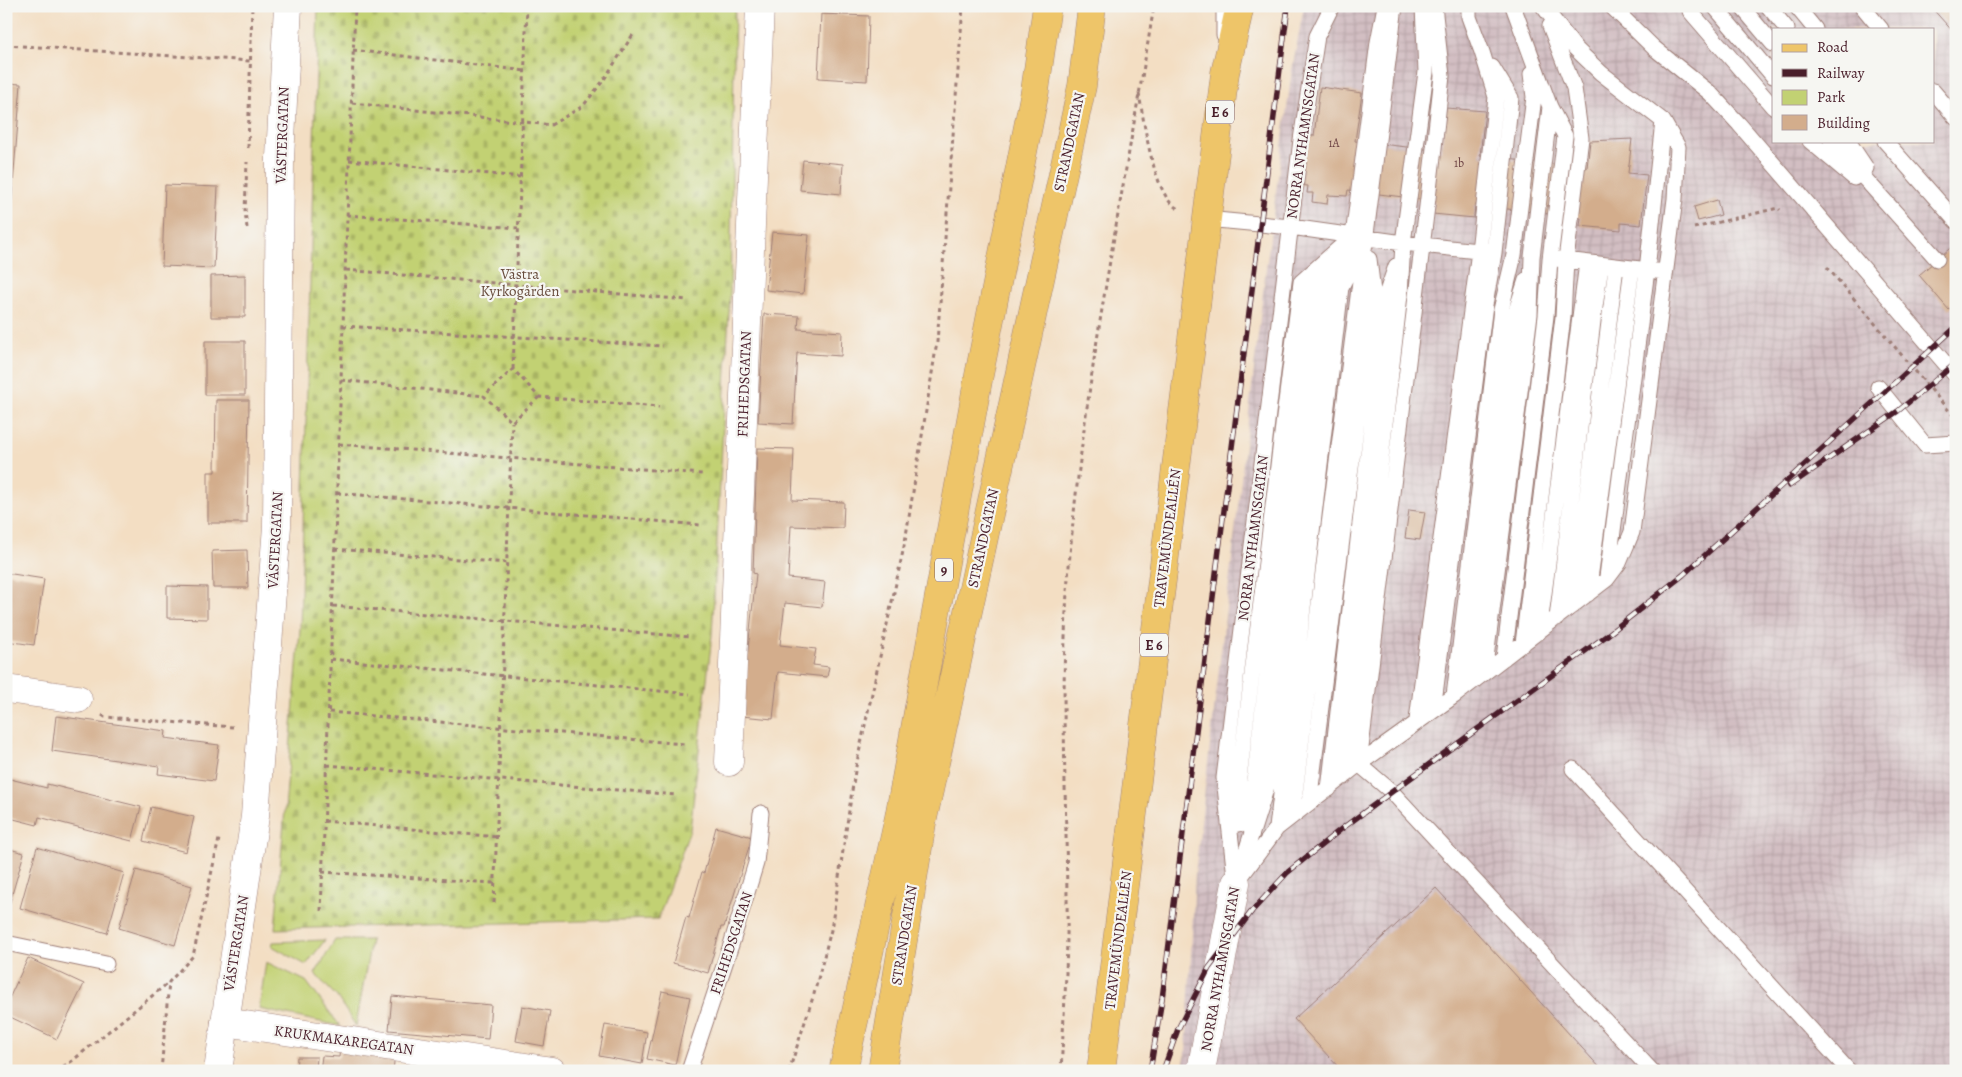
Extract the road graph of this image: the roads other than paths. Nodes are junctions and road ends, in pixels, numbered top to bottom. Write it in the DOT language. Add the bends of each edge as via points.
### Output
graph roads {
  1 [pos="288,6"];
  2 [pos="760,6"];
  3 [pos="1047,6"];
  4 [pos="1092,6"];
  5 [pos="1224,6"];
  6 [pos="1240,6"];
  7 [pos="1332,6"];
  8 [pos="1385,6"];
  9 [pos="1395,6"];
  10 [pos="1423,6"];
  11 [pos="1434,6"];
  12 [pos="1469,6"];
  13 [pos="1513,6"];
  14 [pos="1611,6"];
  15 [pos="1690,6"];
  16 [pos="1714,6"];
  17 [pos="1741,6"];
  18 [pos="1768,6"];
  19 [pos="1796,6"];
  20 [pos="1862,6"];
  21 [pos="1543,8"];
  22 [pos="1786,28"];
  23 [pos="1814,28"];
  24 [pos="1880,28"];
  25 [pos="1772,43"];
  26 [pos="1528,50"];
  27 [pos="1482,52"];
  28 [pos="1225,72"];
  29 [pos="1772,75"];
  30 [pos="1934,92"];
  31 [pos="1772,106"];
  32 [pos="1550,107"];
  33 [pos="1956,118"];
  34 [pos="1663,121"];
  35 [pos="1811,142"];
  36 [pos="1832,142"];
  37 [pos="1849,142"];
  38 [pos="1874,142"];
  39 [pos="1887,142"];
  40 [pos="1897,142"];
  41 [pos="1927,188"];
  42 [pos="1899,216"];
  43 [pos="1206,219"];
  44 [pos="1956,222"];
  45 [pos="1291,227"];
  46 [pos="1359,236"];
  47 [pos="1403,243"];
  48 [pos="1422,245"];
  49 [pos="1486,252"];
  50 [pos="1514,255"];
  51 [pos="1532,256"];
  52 [pos="1550,259"];
  53 [pos="1566,260"];
  54 [pos="1937,260"];
  55 [pos="1594,264"];
  56 [pos="1616,267"];
  57 [pos="1640,269"];
  58 [pos="1665,272"];
  59 [pos="1322,285"];
  60 [pos="1379,292"];
  61 [pos="1478,304"];
  62 [pos="1523,312"];
  63 [pos="1586,320"];
  64 [pos="1956,376"];
  65 [pos="1878,386"];
  66 [pos="1956,443"];
  67 [pos="1607,579"];
  68 [pos="1588,594"];
  69 [pos="1573,606"];
  70 [pos="1557,618"];
  71 [pos="1539,632"];
  72 [pos="1523,644"];
  73 [pos="1504,658"];
  74 [pos="1484,672"];
  75 [pos="1469,684"];
  76 [pos="6,689"];
  77 [pos="1454,696"];
  78 [pos="78,699"];
  79 [pos="1434,710"];
  80 [pos="1417,720"];
  81 [pos="729,762"];
  82 [pos="1359,764"];
  83 [pos="1573,769"];
  84 [pos="1344,777"];
  85 [pos="1329,789"];
  86 [pos="1309,803"];
  87 [pos="761,813"];
  88 [pos="1292,816"];
  89 [pos="1277,828"];
  90 [pos="1236,883"];
  91 [pos="6,943"];
  92 [pos="106,964"];
  93 [pos="225,1022"];
  94 [pos="218,1071"];
  95 [pos="552,1071"];
  96 [pos="689,1071"];
  97 [pos="843,1071"];
  98 [pos="882,1071"];
  99 [pos="1100,1071"];
  100 [pos="1201,1071"];
  101 [pos="1652,1071"];
  102 [pos="1849,1071"];
  1 -- 93 [label="street, VÄSTERGATAN" via="280,158 277,526 255,816"];
  2 -- 81 [label="street, FRIHEDSGATAN"];
  3 -- 97 [label="main road, STRANDGATAN / 9" via="1035,91 899,817"];
  4 -- 98 [label="main road, STRANDGATAN / 9" via="1082,86 922,823"];
  5 -- 28 [label="lane"];
  6 -- 28 [label="main road, TRAVEMÜNDEALLÉN / E 6"];
  7 -- 45 [label="lane, NORRA NYHAMNSGATAN" via="1317,36"];
  8 -- 46 [label="lane" via="1378,42"];
  9 -- 46 [label="lane"];
  10 -- 47 [label="lane" via="1426,72"];
  11 -- 48 [label="lane" via="1442,76"];
  12 -- 27 [label="lane" via="1469,17"];
  13 -- 26 [label="lane"];
  14 -- 64 [label="lane" via="1654,48 1710,93 1739,124"];
  15 -- 31 [label="lane" via="1690,11"];
  16 -- 29 [label="lane"];
  17 -- 25 [label="lane"];
  18 -- 22 [label="lane"];
  19 -- 23 [label="lane"];
  20 -- 24 [label="lane"];
  21 -- 34 [label="lane" via="1574,48"];
  21 -- 53 [label="lane" via="1574,88 1581,138"];
  26 -- 32 [label="lane"];
  26 -- 50 [label="lane" via="1534,98"];
  27 -- 49 [label="lane" via="1496,97"];
  27 -- 49 [label="lane" via="1511,98"];
  28 -- 43 [label="main road, TRAVEMÜNDEALLÉN / E 6"];
  30 -- 33 [label="lane"];
  32 -- 51 [label="lane"];
  32 -- 52 [label="lane" via="1565,136"];
  34 -- 57 [label="lane"];
  34 -- 58 [label="lane" via="1678,147"];
  35 -- 42 [label="lane"];
  36 -- 42 [label="lane"];
  37 -- 42 [label="lane"];
  38 -- 41 [label="lane"];
  39 -- 41 [label="lane"];
  40 -- 41 [label="lane"];
  41 -- 44 [label="lane"];
  42 -- 54 [label="lane"];
  43 -- 45 [label="lane"];
  43 -- 99 [label="main road, TRAVEMÜNDEALLÉN / E 6"];
  45 -- 46 [label="lane"];
  45 -- 90 [label="lane, NORRA NYHAMNSGATAN" via="1224,778"];
  46 -- 47 [label="lane"];
  46 -- 59 [label="lane"];
  46 -- 59 [label="lane"];
  46 -- 60 [label="lane"];
  47 -- 48 [label="lane"];
  47 -- 60 [label="lane"];
  48 -- 49 [label="lane"];
  48 -- 82 [label="lane"];
  49 -- 50 [label="lane"];
  49 -- 61 [label="lane"];
  50 -- 51 [label="lane"];
  50 -- 77 [label="lane" via="1501,310"];
  51 -- 52 [label="lane"];
  51 -- 62 [label="lane"];
  52 -- 53 [label="lane"];
  52 -- 73 [label="lane" via="1546,316"];
  53 -- 55 [label="lane"];
  53 -- 72 [label="lane" via="1563,317"];
  55 -- 56 [label="lane"];
  55 -- 63 [label="lane"];
  56 -- 57 [label="lane"];
  56 -- 69 [label="lane"];
  57 -- 58 [label="lane"];
  57 -- 67 [label="lane" via="1640,328"];
  57 -- 68 [label="lane" via="1624,326"];
  58 -- 67 [label="lane" via="1632,532 1619,563"];
  59 -- 89 [label="lane"];
  59 -- 90 [label="lane" via="1239,778"];
  59 -- 90 [label="lane" via="1268,783"];
  60 -- 84 [label="lane"];
  60 -- 85 [label="lane"];
  60 -- 86 [label="lane"];
  60 -- 88 [label="lane"];
  61 -- 79 [label="lane"];
  61 -- 80 [label="lane"];
  62 -- 74 [label="lane"];
  62 -- 75 [label="lane"];
  63 -- 70 [label="lane"];
  63 -- 71 [label="lane"];
  65 -- 66 [label="lane" via="1925,445"];
  67 -- 68 [label="lane"];
  68 -- 69 [label="lane"];
  69 -- 70 [label="lane"];
  70 -- 71 [label="lane"];
  71 -- 72 [label="lane"];
  72 -- 73 [label="lane"];
  73 -- 74 [label="lane"];
  74 -- 75 [label="lane"];
  75 -- 77 [label="lane"];
  76 -- 78 [label="street"];
  77 -- 79 [label="lane"];
  79 -- 80 [label="lane"];
  80 -- 82 [label="lane"];
  82 -- 84 [label="lane"];
  82 -- 101 [label="lane" via="1392,792"];
  83 -- 102 [label="lane"];
  84 -- 85 [label="lane"];
  85 -- 86 [label="lane"];
  86 -- 88 [label="lane"];
  87 -- 96 [label="lane, FRIHEDSGATAN" via="756,862"];
  88 -- 89 [label="lane"];
  89 -- 90 [label="lane"];
  90 -- 100 [label="street, NORRA NYHAMNSGATAN"];
  91 -- 92 [label="lane"];
  93 -- 94 [label="street, VÄSTERGATAN"];
  93 -- 95 [label="street, KRUKMAKAREGATAN"];
}
